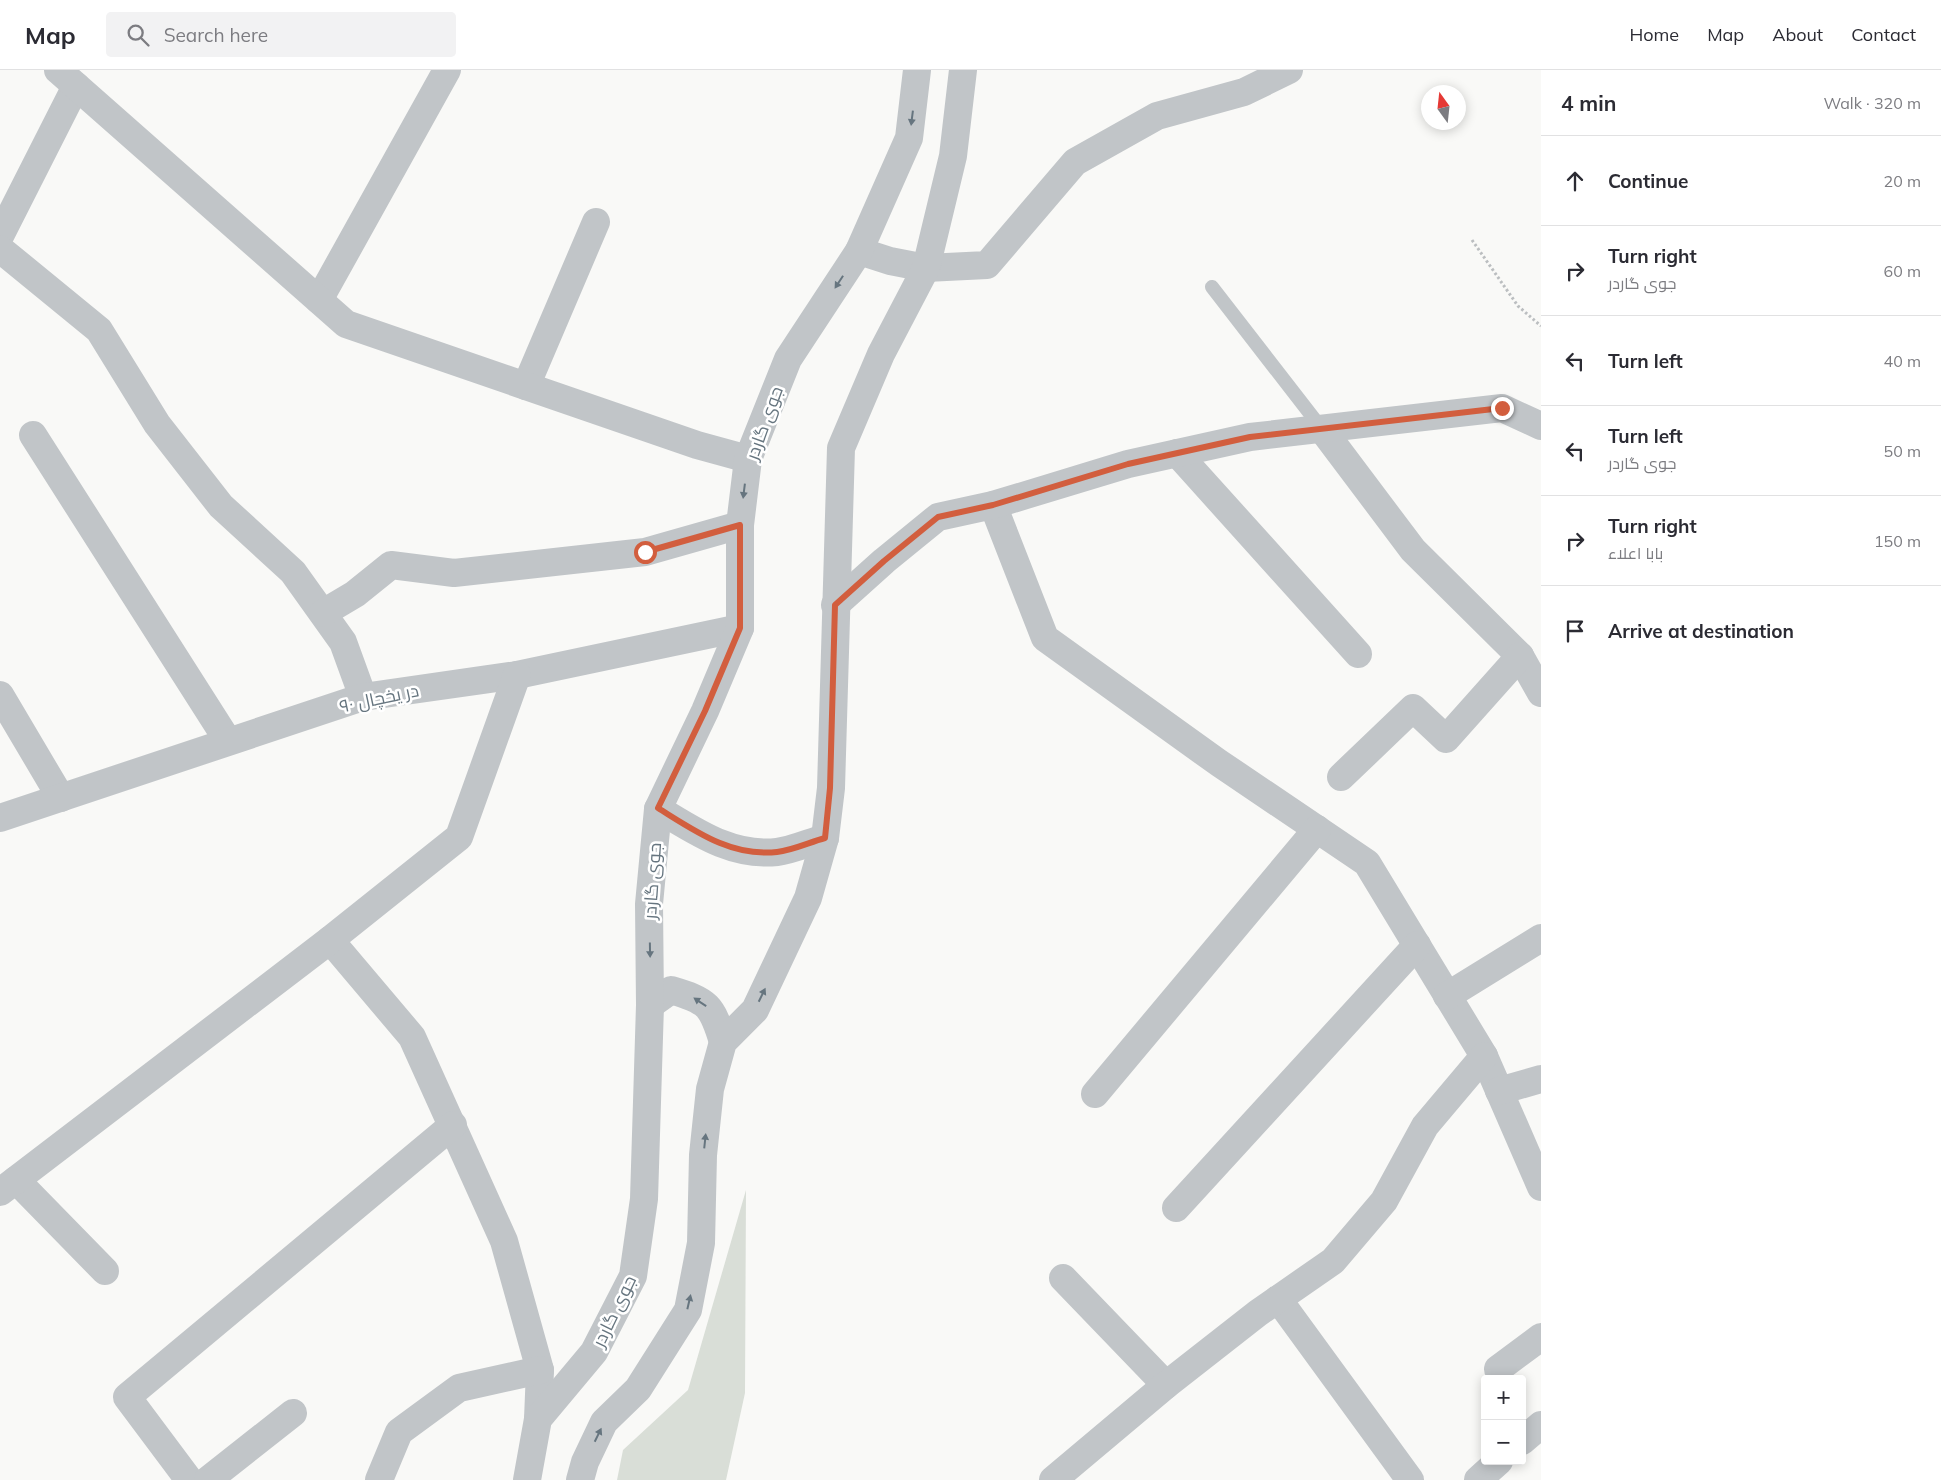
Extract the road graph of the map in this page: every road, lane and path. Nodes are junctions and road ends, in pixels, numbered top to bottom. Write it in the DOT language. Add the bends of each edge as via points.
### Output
graph roads {
  1 [pos="447,70"];
  2 [pos="917,70"];
  3 [pos="963,70"];
  4 [pos="1288,70"];
  5 [pos="67,78"];
  6 [pos="596,222"];
  7 [pos="0,236"];
  8 [pos="1472,240"];
  9 [pos="0,248"];
  10 [pos="859,251"];
  11 [pos="926,268"];
  12 [pos="1212,287"];
  13 [pos="319,300"];
  14 [pos="1541,326"];
  15 [pos="526,386"];
  16 [pos="1536,416"];
  17 [pos="1322,429"];
  18 [pos="33,434"];
  19 [pos="1177,453"];
  20 [pos="748,459"];
  21 [pos="993,505"];
  22 [pos="740,525"];
  23 [pos="835,605"];
  24 [pos="322,613"];
  25 [pos="740,628"];
  26 [pos="1358,654"];
  27 [pos="1520,656"];
  28 [pos="517,675"];
  29 [pos="1541,692"];
  30 [pos="0,695"];
  31 [pos="363,697"];
  32 [pos="228,742"];
  33 [pos="1341,778"];
  34 [pos="61,798"];
  35 [pos="658,808"];
  36 [pos="0,818"];
  37 [pos="1317,829"];
  38 [pos="825,838"];
  39 [pos="1541,938"];
  40 [pos="330,940"];
  41 [pos="1417,945"];
  42 [pos="1447,996"];
  43 [pos="650,1005"];
  44 [pos="723,1042"];
  45 [pos="1484,1056"];
  46 [pos="1541,1079"];
  47 [pos="1499,1091"];
  48 [pos="1095,1094"];
  49 [pos="453,1125"];
  50 [pos="8,1186"];
  51 [pos="1541,1187"];
  52 [pos="1176,1208"];
  53 [pos="105,1271"];
  54 [pos="1063,1278"];
  55 [pos="1278,1299"];
  56 [pos="1541,1337"];
  57 [pos="540,1370"];
  58 [pos="1498,1370"];
  59 [pos="1166,1385"];
  60 [pos="293,1413"];
  61 [pos="538,1419"];
  62 [pos="1541,1425"];
  63 [pos="1526,1438"];
  64 [pos="1495,1465"];
  65 [pos="189,1480"];
  66 [pos="208,1480"];
  67 [pos="379,1480"];
  68 [pos="527,1480"];
  69 [pos="580,1480"];
  70 [pos="1053,1480"];
  71 [pos="1410,1480"];
  72 [pos="1478,1480"];
  1 -- 13 [label="street"];
  2 -- 10 [label="street, جوی گاردر, one-way" via="909,138"];
  3 -- 11 [label="street" via="953,156"];
  4 -- 11 [label="street" via="1244,92 1157,116 1075,162 987,264"];
  5 -- 7 [label="street"];
  5 -- 13 [label="street"];
  6 -- 15 [label="street"];
  8 -- 14 [label="path" via="1518,306"];
  9 -- 24 [label="street" via="99,330 157,424 221,506 294,572"];
  10 -- 11 [label="street"];
  10 -- 20 [label="street, جوی گاردر, one-way" via="788,359"];
  11 -- 23 [label="street" via="882,354 841,448"];
  12 -- 17 [label="lane"];
  13 -- 15 [label="street" via="346,324"];
  15 -- 20 [label="street" via="697,445"];
  16 -- 17 [label="street" via="1502,408"];
  17 -- 19 [label="street" via="1250,437"];
  17 -- 27 [label="street" via="1413,550"];
  18 -- 32 [label="street"];
  19 -- 21 [label="street" via="1128,464"];
  19 -- 26 [label="street"];
  20 -- 22 [label="street, جوی گاردر, one-way"];
  21 -- 23 [label="street" via="938,517"];
  21 -- 37 [label="street" via="1045,638"];
  22 -- 24 [label="street" via="645,552 454,573 391,565 355,594"];
  22 -- 25 [label="street, جوی گاردر"];
  23 -- 38 [label="street" via="830,788"];
  24 -- 31 [label="street" via="343,642"];
  25 -- 28 [label="street, در یخچال ۹۰"];
  25 -- 35 [label="street, جوی گاردر" via="705,711"];
  27 -- 29 [label="street"];
  27 -- 33 [label="street" via="1446,739 1414,708"];
  28 -- 31 [label="street, در یخچال ۹۰"];
  28 -- 40 [label="street" via="459,837"];
  30 -- 34 [label="street"];
  31 -- 32 [label="street, در یخچال ۹۰"];
  32 -- 34 [label="street, در یخچال ۹۰"];
  34 -- 36 [label="street, در یخچال ۹۰"];
  35 -- 38 [label="street" via="714,842 744,852 778,852"];
  35 -- 43 [label="street, جوی گاردر, one-way" via="649,904"];
  37 -- 41 [label="street" via="1367,863"];
  37 -- 48 [label="street"];
  44 -- 38 [label="street, one-way" via="755,1010 808,898"];
  39 -- 42 [label="street"];
  40 -- 49 [label="street" via="412,1037"];
  40 -- 50 [label="street"];
  41 -- 42 [label="street"];
  41 -- 52 [label="street"];
  42 -- 45 [label="street"];
  44 -- 43 [label="street, one-way" via="714,1014 698,998 671,990"];
  43 -- 61 [label="street, جوی گاردر" via="644,1199 633,1276 594,1352"];
  69 -- 44 [label="street, one-way" via="604,1422 638,1388 688,1310 701,1243 703,1154 710,1089"];
  45 -- 47 [label="street"];
  45 -- 55 [label="street" via="1425,1126 1384,1201 1333,1261"];
  46 -- 47 [label="street"];
  47 -- 51 [label="street"];
  49 -- 57 [label="street" via="504,1241"];
  49 -- 65 [label="street" via="127,1397"];
  50 -- 53 [label="street"];
  54 -- 59 [label="street"];
  55 -- 59 [label="street"];
  55 -- 71 [label="street"];
  56 -- 58 [label="street"];
  57 -- 61 [label="street"];
  57 -- 67 [label="street" via="459,1388 399,1432"];
  59 -- 70 [label="street"];
  60 -- 66 [label="street"];
  61 -- 68 [label="street, جوی گاردر"];
  62 -- 63 [label="street"];
  64 -- 72 [label="street"];
}
